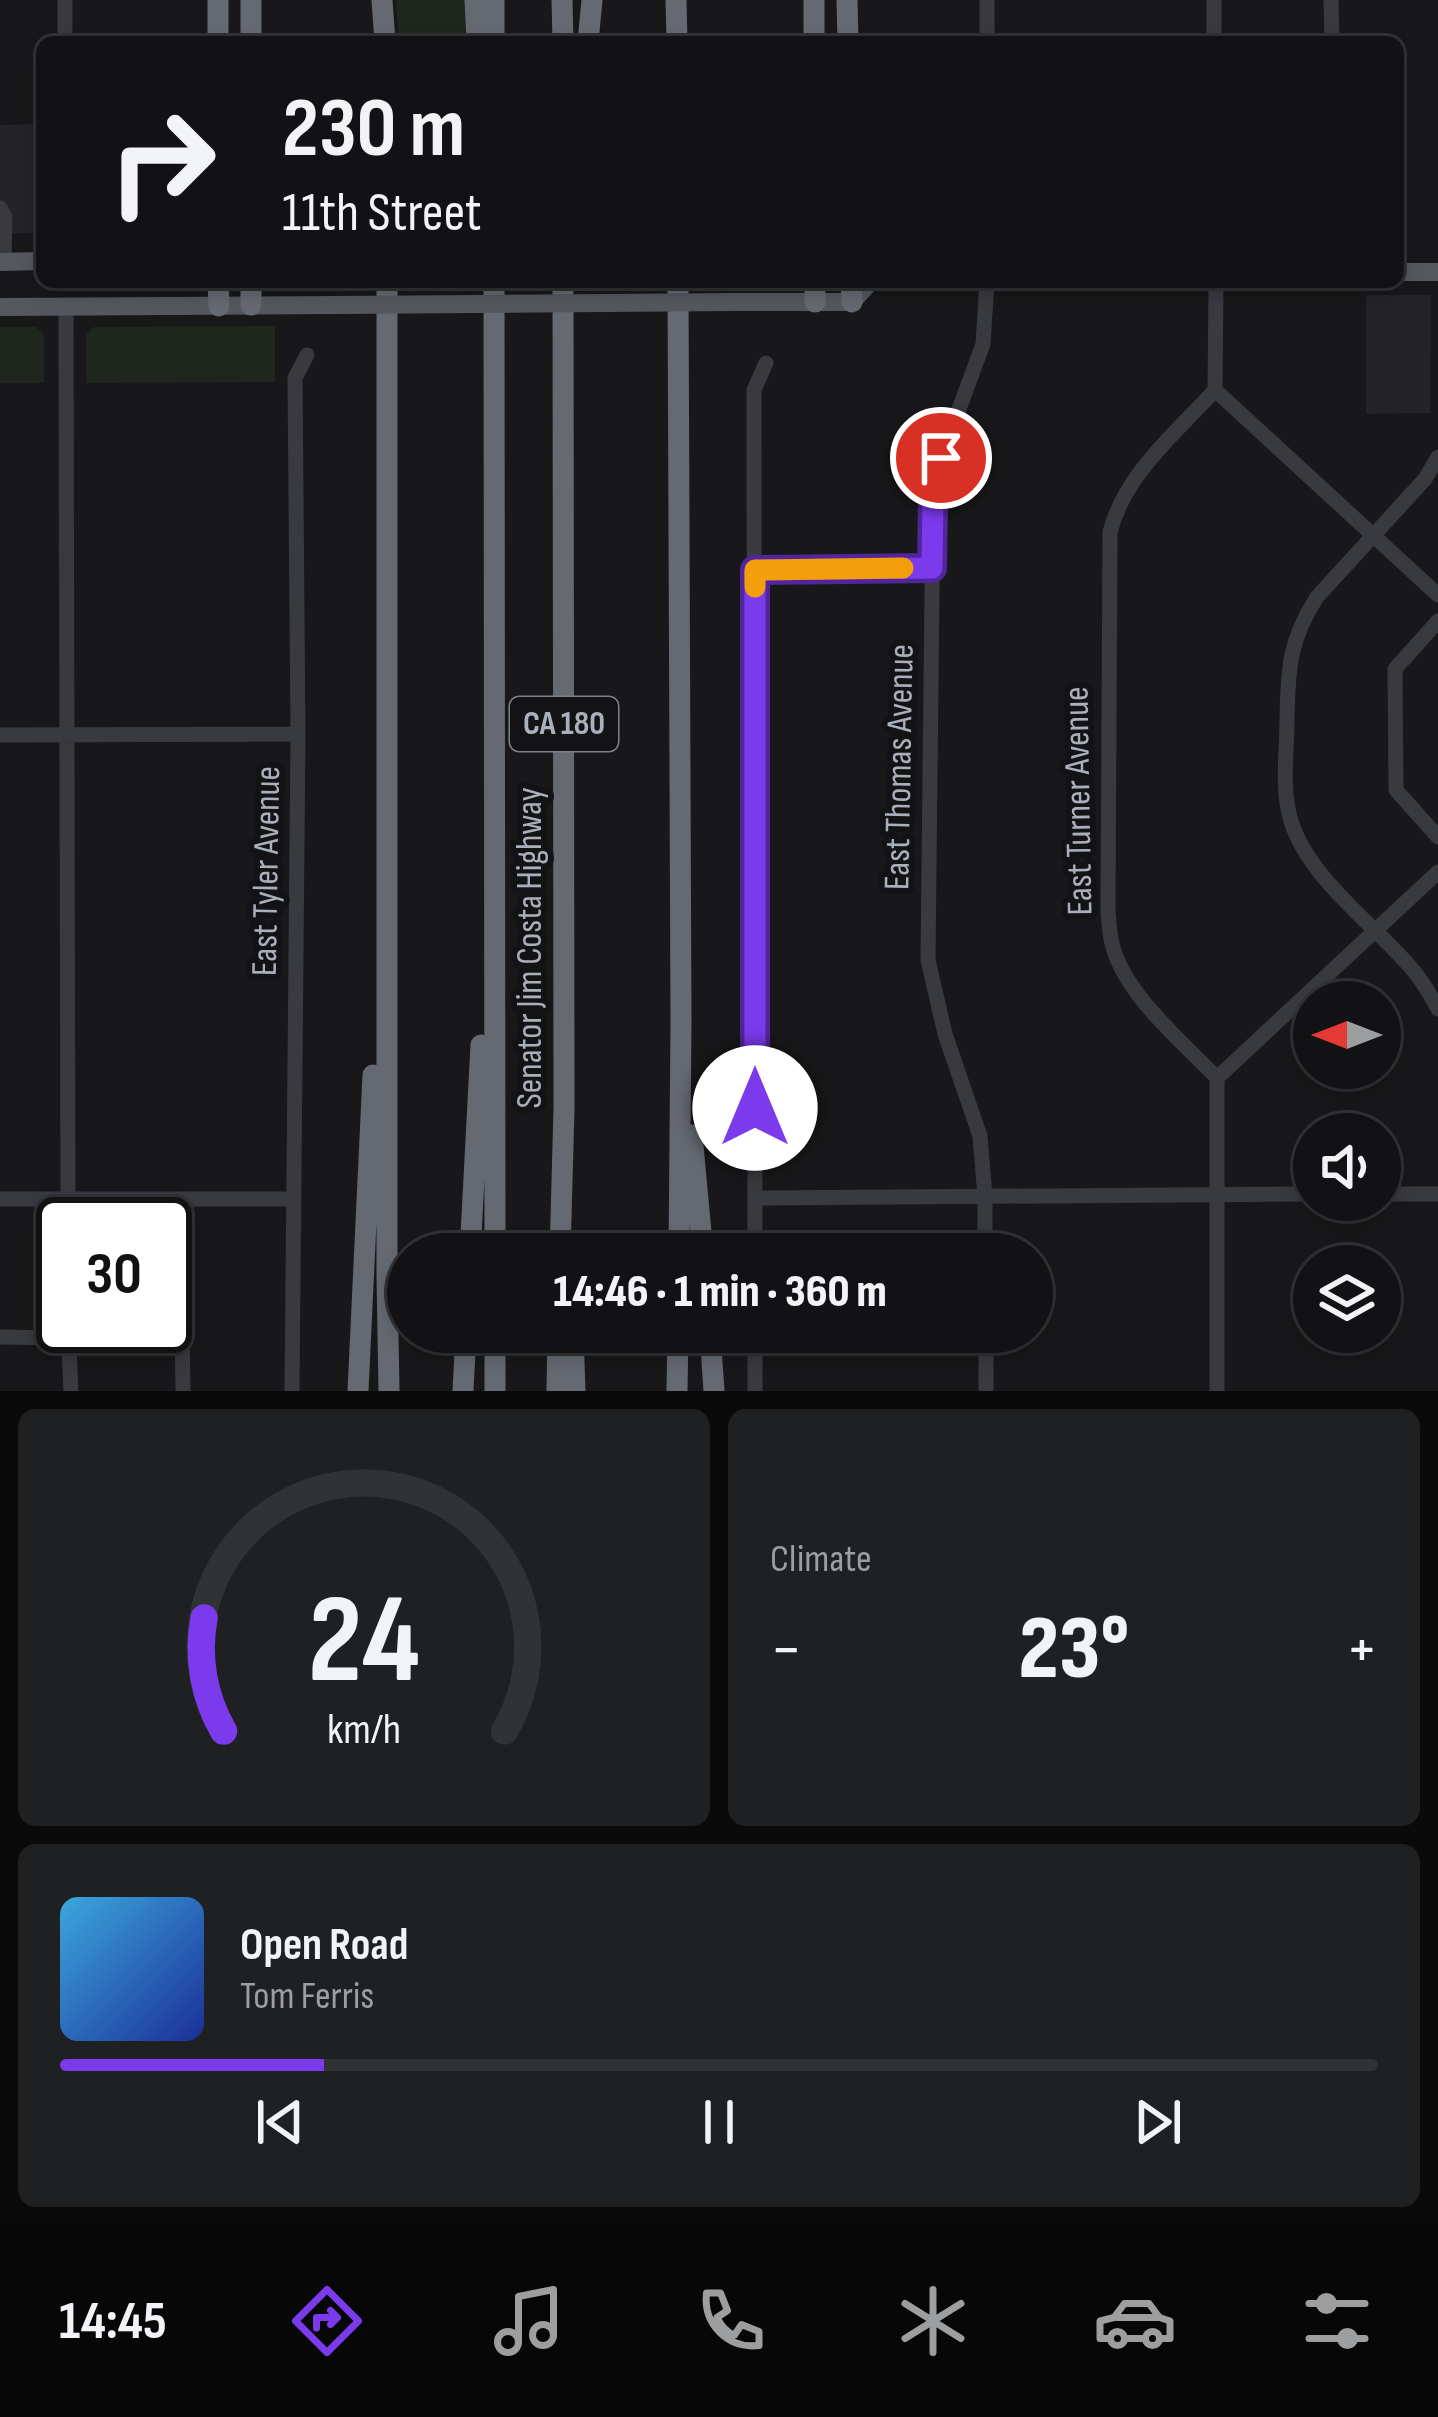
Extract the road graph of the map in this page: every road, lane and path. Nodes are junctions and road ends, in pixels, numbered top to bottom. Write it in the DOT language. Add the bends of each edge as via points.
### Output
graph roads {
  1 [pos="65,0"];
  2 [pos="218,0"];
  3 [pos="251,0"];
  4 [pos="382,0"];
  5 [pos="475,0"];
  6 [pos="494,0"];
  7 [pos="562,0"];
  8 [pos="592,0"];
  9 [pos="676,0"];
  10 [pos="814,0"];
  11 [pos="848,0"];
  12 [pos="987,0"];
  13 [pos="1214,0"];
  14 [pos="1331,0"];
  15 [pos="65,36"];
  16 [pos="218,36"];
  17 [pos="251,36"];
  18 [pos="385,36"];
  19 [pos="477,36"];
  20 [pos="494,36"];
  21 [pos="562,36"];
  22 [pos="589,36"];
  23 [pos="677,36"];
  24 [pos="814,36"];
  25 [pos="848,36"];
  26 [pos="987,36"];
  27 [pos="1214,36"];
  28 [pos="1331,36"];
  29 [pos="0,208"];
  30 [pos="36,261"];
  31 [pos="2,262"];
  32 [pos="1404,272"];
  33 [pos="1438,272"];
  34 [pos="218,288"];
  35 [pos="387,288"];
  36 [pos="493,288"];
  37 [pos="566,288"];
  38 [pos="678,288"];
  39 [pos="987,288"];
  40 [pos="1216,288"];
  41 [pos="815,292"];
  42 [pos="852,292"];
  43 [pos="251,294"];
  44 [pos="219,306"];
  45 [pos="0,307"];
  46 [pos="66,307"];
  47 [pos="307,355"];
  48 [pos="766,363"];
  49 [pos="1215,390"];
  50 [pos="1438,457"];
  51 [pos="1375,536"];
  52 [pos="932,568"];
  53 [pos="755,570"];
  54 [pos="1438,595"];
  55 [pos="1438,621"];
  56 [pos="67,734"];
  57 [pos="298,734"];
  58 [pos="0,735"];
  59 [pos="387,799"];
  60 [pos="494,799"];
  61 [pos="1438,837"];
  62 [pos="1438,872"];
  63 [pos="1374,930"];
  64 [pos="1438,1009"];
  65 [pos="681,1021"];
  66 [pos="1217,1078"];
  67 [pos="564,1109"];
  68 [pos="1401,1194"];
  69 [pos="1438,1194"];
  70 [pos="1217,1195"];
  71 [pos="1293,1195"];
  72 [pos="68,1197"];
  73 [pos="755,1198"];
  74 [pos="985,1198"];
  75 [pos="0,1199"];
  76 [pos="36,1199"];
  77 [pos="192,1199"];
  78 [pos="294,1199"];
  79 [pos="471,1233"];
  80 [pos="495,1233"];
  81 [pos="561,1233"];
  82 [pos="569,1233"];
  83 [pos="679,1233"];
  84 [pos="702,1233"];
  85 [pos="755,1233"];
  86 [pos="985,1233"];
  87 [pos="36,1334"];
  88 [pos="0,1337"];
  89 [pos="69,1353"];
  90 [pos="182,1353"];
  91 [pos="465,1353"];
  92 [pos="495,1353"];
  93 [pos="558,1353"];
  94 [pos="574,1353"];
  95 [pos="678,1353"];
  96 [pos="711,1353"];
  97 [pos="755,1353"];
  98 [pos="986,1353"];
  99 [pos="71,1391"];
  100 [pos="183,1391"];
  101 [pos="292,1391"];
  102 [pos="358,1391"];
  103 [pos="389,1391"];
  104 [pos="464,1391"];
  105 [pos="495,1391"];
  106 [pos="557,1391"];
  107 [pos="575,1391"];
  108 [pos="677,1391"];
  109 [pos="714,1391"];
  110 [pos="755,1391"];
  111 [pos="986,1391"];
  112 [pos="1217,1391"];
  1 -- 15 [label="street"];
  2 -- 16 [label="highway"];
  3 -- 17 [label="highway"];
  4 -- 18 [label="highway"];
  5 -- 19 [label="highway"];
  6 -- 20 [label="highway"];
  7 -- 21 [label="highway"];
  8 -- 22 [label="highway"];
  9 -- 23 [label="highway"];
  10 -- 24 [label="highway"];
  11 -- 25 [label="highway"];
  12 -- 26 [label="street"];
  13 -- 27 [label="street"];
  14 -- 28 [label="street"];
  29 -- 31 [label="street"];
  30 -- 31 [label="main road"];
  32 -- 33 [label="main road"];
  34 -- 44 [label="highway"];
  35 -- 59 [label="highway"];
  36 -- 60 [label="highway, Senator Jim Costa Highway / CA 180"];
  37 -- 67 [label="highway, Senator Jim Costa Highway / CA 180"];
  38 -- 65 [label="highway"];
  39 -- 52 [label="street, East Thomas Avenue" via="983,344 941,458"];
  40 -- 49 [label="street"];
  41 -- 42 [label="main road"];
  41 -- 43 [label="main road, bridge" via="734,302 335,304"];
  43 -- 44 [label="main road"];
  44 -- 46 [label="main road"];
  45 -- 46 [label="main road"];
  46 -- 56 [label="street"];
  47 -- 57 [label="street, East Tyler Avenue" via="295,378"];
  48 -- 53 [label="street" via="754,390"];
  49 -- 51 [label="street"];
  49 -- 66 [label="street, East Turner Avenue" via="1126,489 1110,532 1108,909 1112,944 1136,993"];
  50 -- 51 [label="street"];
  51 -- 54 [label="street"];
  51 -- 63 [label="street" via="1317,597 1293,642 1286,791 1314,864"];
  52 -- 53 [label="street"];
  52 -- 74 [label="street, East Thomas Avenue" via="928,960 980,1136"];
  53 -- 73 [label="street"];
  55 -- 61 [label="street" via="1395,669 1396,790"];
  56 -- 57 [label="street"];
  56 -- 58 [label="street"];
  56 -- 72 [label="street"];
  57 -- 78 [label="street, East Tyler Avenue"];
  59 -- 102 [label="highway"];
  59 -- 103 [label="highway"];
  60 -- 79 [label="highway"];
  60 -- 80 [label="highway, Senator Jim Costa Highway / CA 180"];
  62 -- 63 [label="street"];
  63 -- 64 [label="street"];
  63 -- 66 [label="street"];
  65 -- 83 [label="highway"];
  65 -- 84 [label="highway"];
  66 -- 70 [label="street"];
  67 -- 81 [label="highway, Senator Jim Costa Highway / CA 180"];
  67 -- 82 [label="highway"];
  68 -- 69 [label="street"];
  70 -- 71 [label="street"];
  70 -- 74 [label="street"];
  70 -- 112 [label="street"];
  73 -- 74 [label="street"];
  73 -- 85 [label="street"];
  74 -- 86 [label="street, East Thomas Avenue"];
  75 -- 76 [label="street"];
  77 -- 78 [label="street"];
  78 -- 101 [label="street, East Tyler Avenue"];
  87 -- 88 [label="street"];
  89 -- 99 [label="street"];
  90 -- 100 [label="street"];
  91 -- 104 [label="highway"];
  92 -- 105 [label="highway"];
  93 -- 106 [label="highway"];
  94 -- 107 [label="highway"];
  95 -- 108 [label="highway"];
  96 -- 109 [label="highway"];
  97 -- 110 [label="street"];
  98 -- 111 [label="street"];
}
